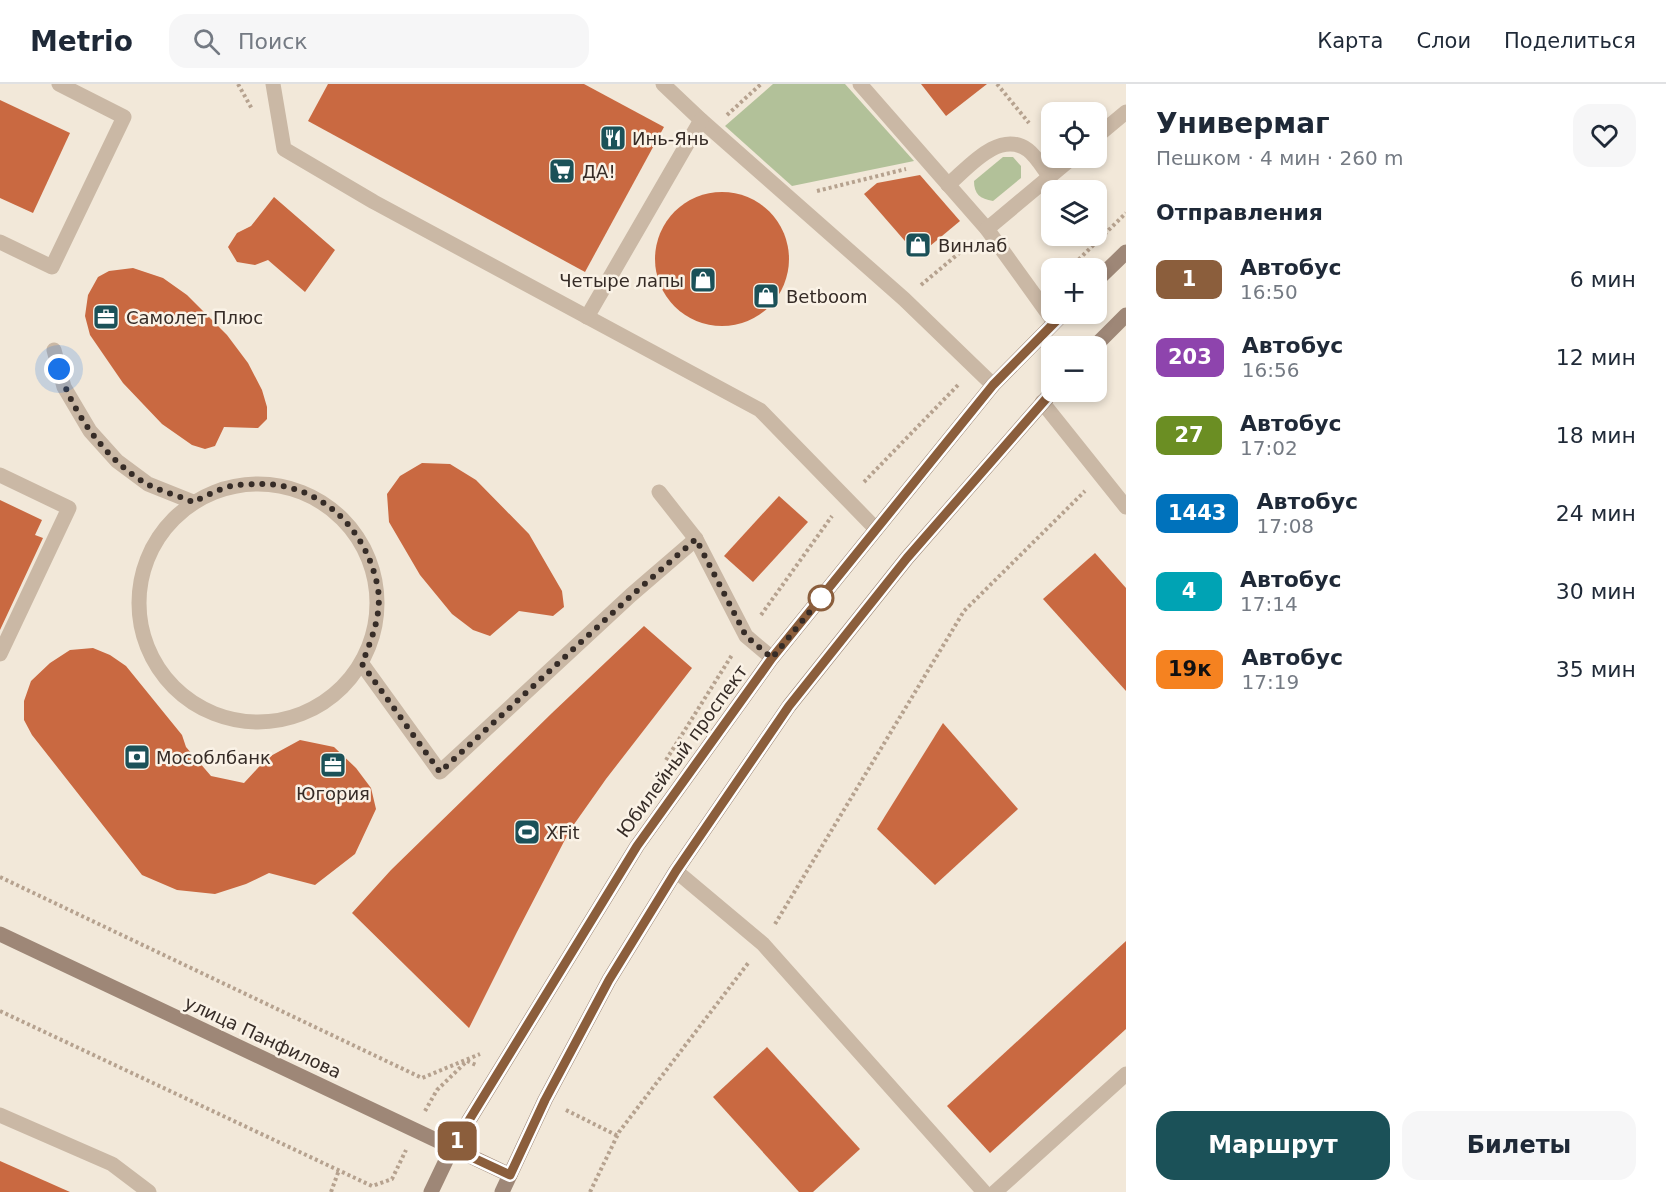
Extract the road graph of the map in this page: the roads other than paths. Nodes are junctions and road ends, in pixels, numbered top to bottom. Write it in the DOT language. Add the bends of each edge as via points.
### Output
graph roads {
  1 [pos="59,84"];
  2 [pos="273,84"];
  3 [pos="663,84"];
  4 [pos="860,84"];
  5 [pos="1126,112"];
  6 [pos="706,125"];
  7 [pos="1107,128"];
  8 [pos="1059,168"];
  9 [pos="1049,176"];
  10 [pos="948,185"];
  11 [pos="987,229"];
  12 [pos="0,242"];
  13 [pos="1126,252"];
  14 [pos="1107,270"];
  15 [pos="1041,296"];
  16 [pos="1126,315"];
  17 [pos="587,317"];
  18 [pos="1053,324"];
  19 [pos="1105,336"];
  20 [pos="54,350"];
  21 [pos="993,385"];
  22 [pos="1043,402"];
  23 [pos="1051,402"];
  24 [pos="0,475"];
  25 [pos="659,492"];
  26 [pos="193,502"];
  27 [pos="1126,507"];
  28 [pos="876,529"];
  29 [pos="696,539"];
  30 [pos="0,654"];
  31 [pos="772,658"];
  32 [pos="362,664"];
  33 [pos="676,871"];
  34 [pos="0,934"];
  35 [pos="1126,1074"];
  36 [pos="0,1115"];
  37 [pos="452,1148"];
  38 [pos="510,1175"];
  39 [pos="149,1192"];
  40 [pos="431,1192"];
  41 [pos="502,1192"];
  42 [pos="984,1192"];
  43 [pos="995,1192"];
  1 -- 12 [label="lane" via="124,117 52,267"];
  2 -- 17 [label="lane" via="284,150"];
  3 -- 6 [label="lane"];
  4 -- 10 [label="lane"];
  5 -- 7 [label="lane"];
  6 -- 17 [label="lane"];
  6 -- 21 [label="lane" via="904,299"];
  8 -- 9 [label="lane"];
  9 -- 10 [label="lane" via="1028,151 1010,143 989,150"];
  9 -- 11 [label="lane"];
  10 -- 11 [label="lane"];
  11 -- 15 [label="lane"];
  13 -- 14 [label="main road"];
  16 -- 19 [label="main road"];
  17 -- 28 [label="lane" via="760,410"];
  18 -- 21 [label="main road, Юбилейный проспект"];
  20 -- 26 [label="lane" via="64,387 90,431 117,461 148,484"];
  21 -- 28 [label="main road, Юбилейный проспект"];
  22 -- 33 [label="main road" via="907,558 789,706"];
  23 -- 27 [label="lane"];
  24 -- 30 [label="lane" via="69,508"];
  25 -- 29 [label="lane"];
  26 -- 32 [label="lane" via="231,485 273,483 312,495 346,520 368,554 378,591 376,629"];
  26 -- 32 [label="lane" via="163,530 144,567 138,608 147,649 167,681 196,705 231,720 268,723 305,713 337,693"];
  28 -- 31 [label="main road, Юбилейный проспект"];
  29 -- 31 [label="lane" via="746,636"];
  29 -- 32 [label="lane" via="440,772"];
  31 -- 37 [label="main road, Юбилейный проспект" via="637,846"];
  33 -- 38 [label="main road" via="609,980"];
  33 -- 42 [label="lane" via="763,944"];
  34 -- 37 [label="main road, улица Панфилова"];
  35 -- 43 [label="lane"];
  36 -- 39 [label="lane" via="112,1164"];
  37 -- 38 [label="main road, улица Панфилова"];
  37 -- 40 [label="main road, Юбилейный проспект"];
  38 -- 41 [label="main road"];
}
